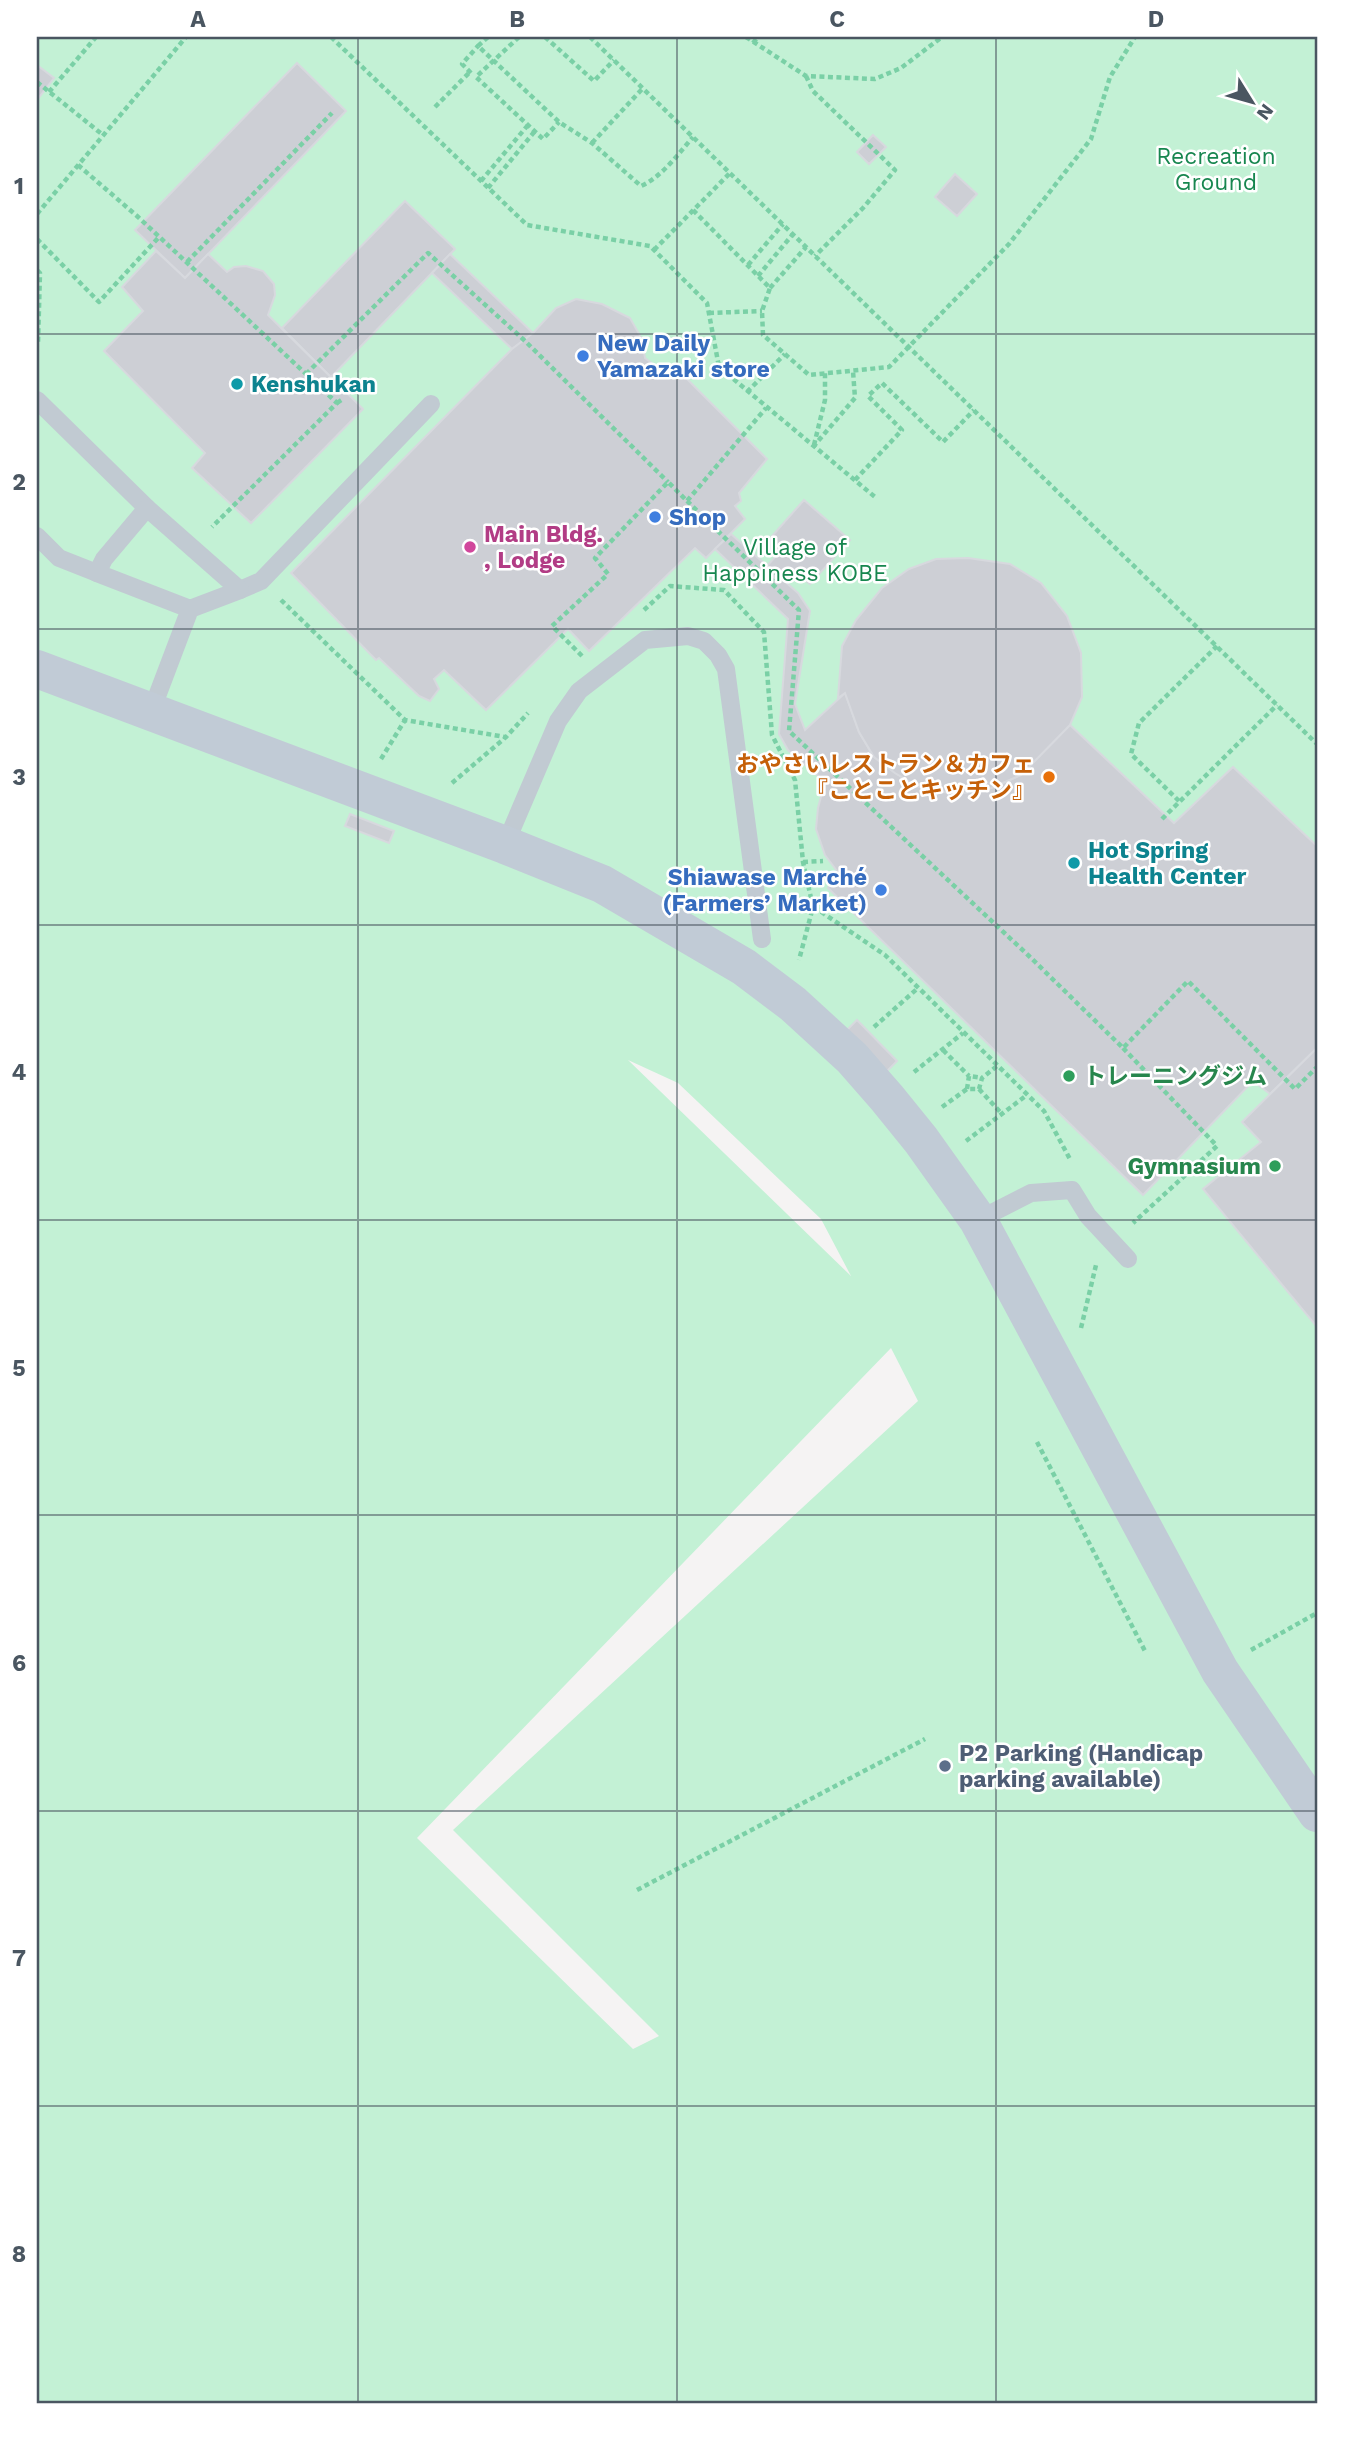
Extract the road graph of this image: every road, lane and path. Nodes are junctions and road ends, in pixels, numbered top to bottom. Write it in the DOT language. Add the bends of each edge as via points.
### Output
graph roads {
  1 [pos="96,37"];
  2 [pos="186,37"];
  3 [pos="331,37"];
  4 [pos="488,37"];
  5 [pos="519,37"];
  6 [pos="545,37"];
  7 [pos="590,37"];
  8 [pos="746,37"];
  9 [pos="758,37"];
  10 [pos="942,37"];
  11 [pos="1135,37"];
  12 [pos="753,43"];
  13 [pos="478,46"];
  14 [pos="614,60"];
  15 [pos="493,61"];
  16 [pos="470,72"];
  17 [pos="806,76"];
  18 [pos="476,77"];
  19 [pos="37,82"];
  20 [pos="643,88"];
  21 [pos="49,92"];
  22 [pos="435,107"];
  23 [pos="332,113"];
  24 [pos="559,122"];
  25 [pos="528,125"];
  26 [pos="535,131"];
  27 [pos="103,135"];
  28 [pos="693,137"];
  29 [pos="592,143"];
  30 [pos="78,165"];
  31 [pos="730,173"];
  32 [pos="481,181"];
  33 [pos="488,188"];
  34 [pos="693,210"];
  35 [pos="37,214"];
  36 [pos="783,224"];
  37 [pos="793,234"];
  38 [pos="159,236"];
  39 [pos="37,239"];
  40 [pos="806,247"];
  41 [pos="654,250"];
  42 [pos="815,256"];
  43 [pos="187,262"];
  44 [pos="748,265"];
  45 [pos="37,270"];
  46 [pos="758,276"];
  47 [pos="770,288"];
  48 [pos="762,311"];
  49 [pos="709,313"];
  50 [pos="38,344"];
  51 [pos="909,347"];
  52 [pos="785,354"];
  53 [pos="853,371"];
  54 [pos="825,373"];
  55 [pos="306,374"];
  56 [pos="747,392"];
  57 [pos="343,399"];
  58 [pos="37,400"];
  59 [pos="337,403"];
  60 [pos="431,404"];
  61 [pos="766,408"];
  62 [pos="974,410"];
  63 [pos="813,447"];
  64 [pos="855,481"];
  65 [pos="668,482"];
  66 [pos="875,497"];
  67 [pos="687,501"];
  68 [pos="147,508"];
  69 [pos="210,530"];
  70 [pos="37,536"];
  71 [pos="780,571"];
  72 [pos="97,573"];
  73 [pos="770,582"];
  74 [pos="240,590"];
  75 [pos="276,595"];
  76 [pos="190,609"];
  77 [pos="1217,646"];
  78 [pos="582,656"];
  79 [pos="37,669"];
  80 [pos="1277,705"];
  81 [pos="151,712"];
  82 [pos="405,720"];
  83 [pos="1317,744"];
  84 [pos="378,763"];
  85 [pos="446,788"];
  86 [pos="1179,802"];
  87 [pos="1162,819"];
  88 [pos="505,845"];
  89 [pos="823,861"];
  90 [pos="803,862"];
  91 [pos="813,907"];
  92 [pos="762,939"];
  93 [pos="918,988"];
  94 [pos="873,1028"];
  95 [pos="963,1033"];
  96 [pos="1122,1048"];
  97 [pos="943,1050"];
  98 [pos="997,1066"];
  99 [pos="1317,1067"];
  100 [pos="913,1073"];
  101 [pos="969,1076"];
  102 [pos="982,1078"];
  103 [pos="967,1089"];
  104 [pos="979,1089"];
  105 [pos="1027,1095"];
  106 [pos="942,1107"];
  107 [pos="1003,1115"];
  108 [pos="965,1142"];
  109 [pos="1071,1160"];
  110 [pos="978,1220"];
  111 [pos="1112,1242"];
  112 [pos="1098,1254"];
  113 [pos="1128,1259"];
  114 [pos="1080,1334"];
  115 [pos="1037,1442"];
  116 [pos="1317,1613"];
  117 [pos="1250,1651"];
  118 [pos="1146,1653"];
  119 [pos="925,1739"];
  120 [pos="1317,1813"];
  121 [pos="637,1890"];
  1 -- 21 [label="path"];
  2 -- 27 [label="path"];
  3 -- 32 [label="path"];
  4 -- 13 [label="path"];
  5 -- 15 [label="path"];
  6 -- 14 [label="path" via="594,81"];
  7 -- 14 [label="path"];
  8 -- 12 [label="path"];
  9 -- 12 [label="path"];
  10 -- 17 [label="path" via="901,68 875,79"];
  11 -- 51 [label="path" via="1110,76 1091,139 1009,244"];
  12 -- 17 [label="path"];
  13 -- 15 [label="path"];
  13 -- 16 [label="path" via="461,64"];
  14 -- 20 [label="path"];
  15 -- 18 [label="path"];
  15 -- 24 [label="path"];
  16 -- 18 [label="path"];
  16 -- 22 [label="path"];
  17 -- 42 [label="path" via="813,91 895,170"];
  18 -- 25 [label="path"];
  19 -- 21 [label="path"];
  20 -- 28 [label="path"];
  20 -- 29 [label="path"];
  21 -- 27 [label="path"];
  23 -- 43 [label="path"];
  24 -- 26 [label="path" via="543,139"];
  24 -- 29 [label="path"];
  25 -- 26 [label="path"];
  25 -- 32 [label="path"];
  26 -- 33 [label="path"];
  27 -- 30 [label="path"];
  28 -- 29 [label="path" via="661,173 641,186"];
  28 -- 31 [label="path"];
  30 -- 35 [label="path"];
  30 -- 38 [label="path"];
  31 -- 34 [label="path"];
  31 -- 36 [label="path"];
  32 -- 33 [label="path"];
  33 -- 41 [label="path" via="527,225"];
  34 -- 41 [label="path"];
  34 -- 44 [label="path"];
  36 -- 37 [label="path"];
  36 -- 44 [label="path"];
  37 -- 40 [label="path"];
  37 -- 46 [label="path"];
  38 -- 39 [label="path" via="99,302"];
  38 -- 43 [label="path"];
  40 -- 42 [label="path"];
  40 -- 47 [label="path"];
  41 -- 49 [label="path" via="708,303"];
  42 -- 51 [label="path"];
  43 -- 55 [label="path"];
  44 -- 46 [label="path"];
  45 -- 50 [label="path"];
  46 -- 47 [label="path"];
  47 -- 48 [label="path"];
  48 -- 49 [label="path"];
  48 -- 52 [label="path" via="763,335"];
  49 -- 56 [label="path" via="719,367"];
  51 -- 53 [label="path" via="889,367"];
  51 -- 62 [label="path"];
  52 -- 54 [label="path" via="809,375"];
  52 -- 56 [label="path"];
  53 -- 54 [label="path"];
  53 -- 63 [label="path" via="855,397"];
  54 -- 63 [label="path" via="825,400"];
  55 -- 59 [label="path"];
  55 -- 65 [label="path" via="428,253"];
  56 -- 61 [label="path"];
  57 -- 59 [label="path"];
  58 -- 68 [label="lane"];
  59 -- 69 [label="path"];
  60 -- 74 [label="lane" via="261,581"];
  61 -- 63 [label="path"];
  61 -- 67 [label="path"];
  62 -- 64 [label="path" via="943,442 882,383 868,396 902,430"];
  62 -- 77 [label="path"];
  63 -- 64 [label="path"];
  64 -- 66 [label="path"];
  65 -- 67 [label="path"];
  65 -- 78 [label="path" via="595,558 608,574 552,626"];
  67 -- 73 [label="path"];
  68 -- 72 [label="lane"];
  68 -- 74 [label="lane"];
  70 -- 72 [label="lane" via="59,558"];
  71 -- 73 [label="path"];
  72 -- 76 [label="lane"];
  73 -- 96 [label="path" via="799,610 789,731"];
  74 -- 76 [label="lane"];
  75 -- 82 [label="path"];
  76 -- 81 [label="lane"];
  77 -- 80 [label="path"];
  77 -- 86 [label="path" via="1139,723 1131,754"];
  79 -- 81 [label="street"];
  80 -- 83 [label="path"];
  80 -- 86 [label="path"];
  81 -- 88 [label="street"];
  82 -- 84 [label="path"];
  82 -- 85 [label="path" via="506,737"];
  86 -- 87 [label="path"];
  88 -- 92 [label="lane" via="558,721 579,691 645,640 688,636 704,641 726,669"];
  88 -- 110 [label="street" via="602,884 744,967 793,1003 887,1098"];
  89 -- 90 [label="path"];
  91 -- 93 [label="path" via="885,955"];
  93 -- 94 [label="path"];
  93 -- 95 [label="path"];
  95 -- 97 [label="path"];
  95 -- 98 [label="path"];
  96 -- 99 [label="path" via="1188,981 1295,1089"];
  96 -- 111 [label="path" via="1217,1146"];
  97 -- 100 [label="path"];
  97 -- 101 [label="path"];
  98 -- 102 [label="path"];
  98 -- 105 [label="path"];
  101 -- 102 [label="path"];
  101 -- 103 [label="path"];
  102 -- 104 [label="path"];
  103 -- 104 [label="path"];
  103 -- 106 [label="path"];
  104 -- 107 [label="path"];
  105 -- 107 [label="path"];
  105 -- 109 [label="path" via="1044,1111"];
  107 -- 108 [label="path"];
  110 -- 111 [label="lane" via="1031,1193 1072,1190"];
  110 -- 120 [label="street" via="1220,1671"];
  111 -- 113 [label="lane"];
  112 -- 114 [label="path"];
  115 -- 118 [label="path"];
  116 -- 117 [label="path"];
  119 -- 121 [label="path"];
}
